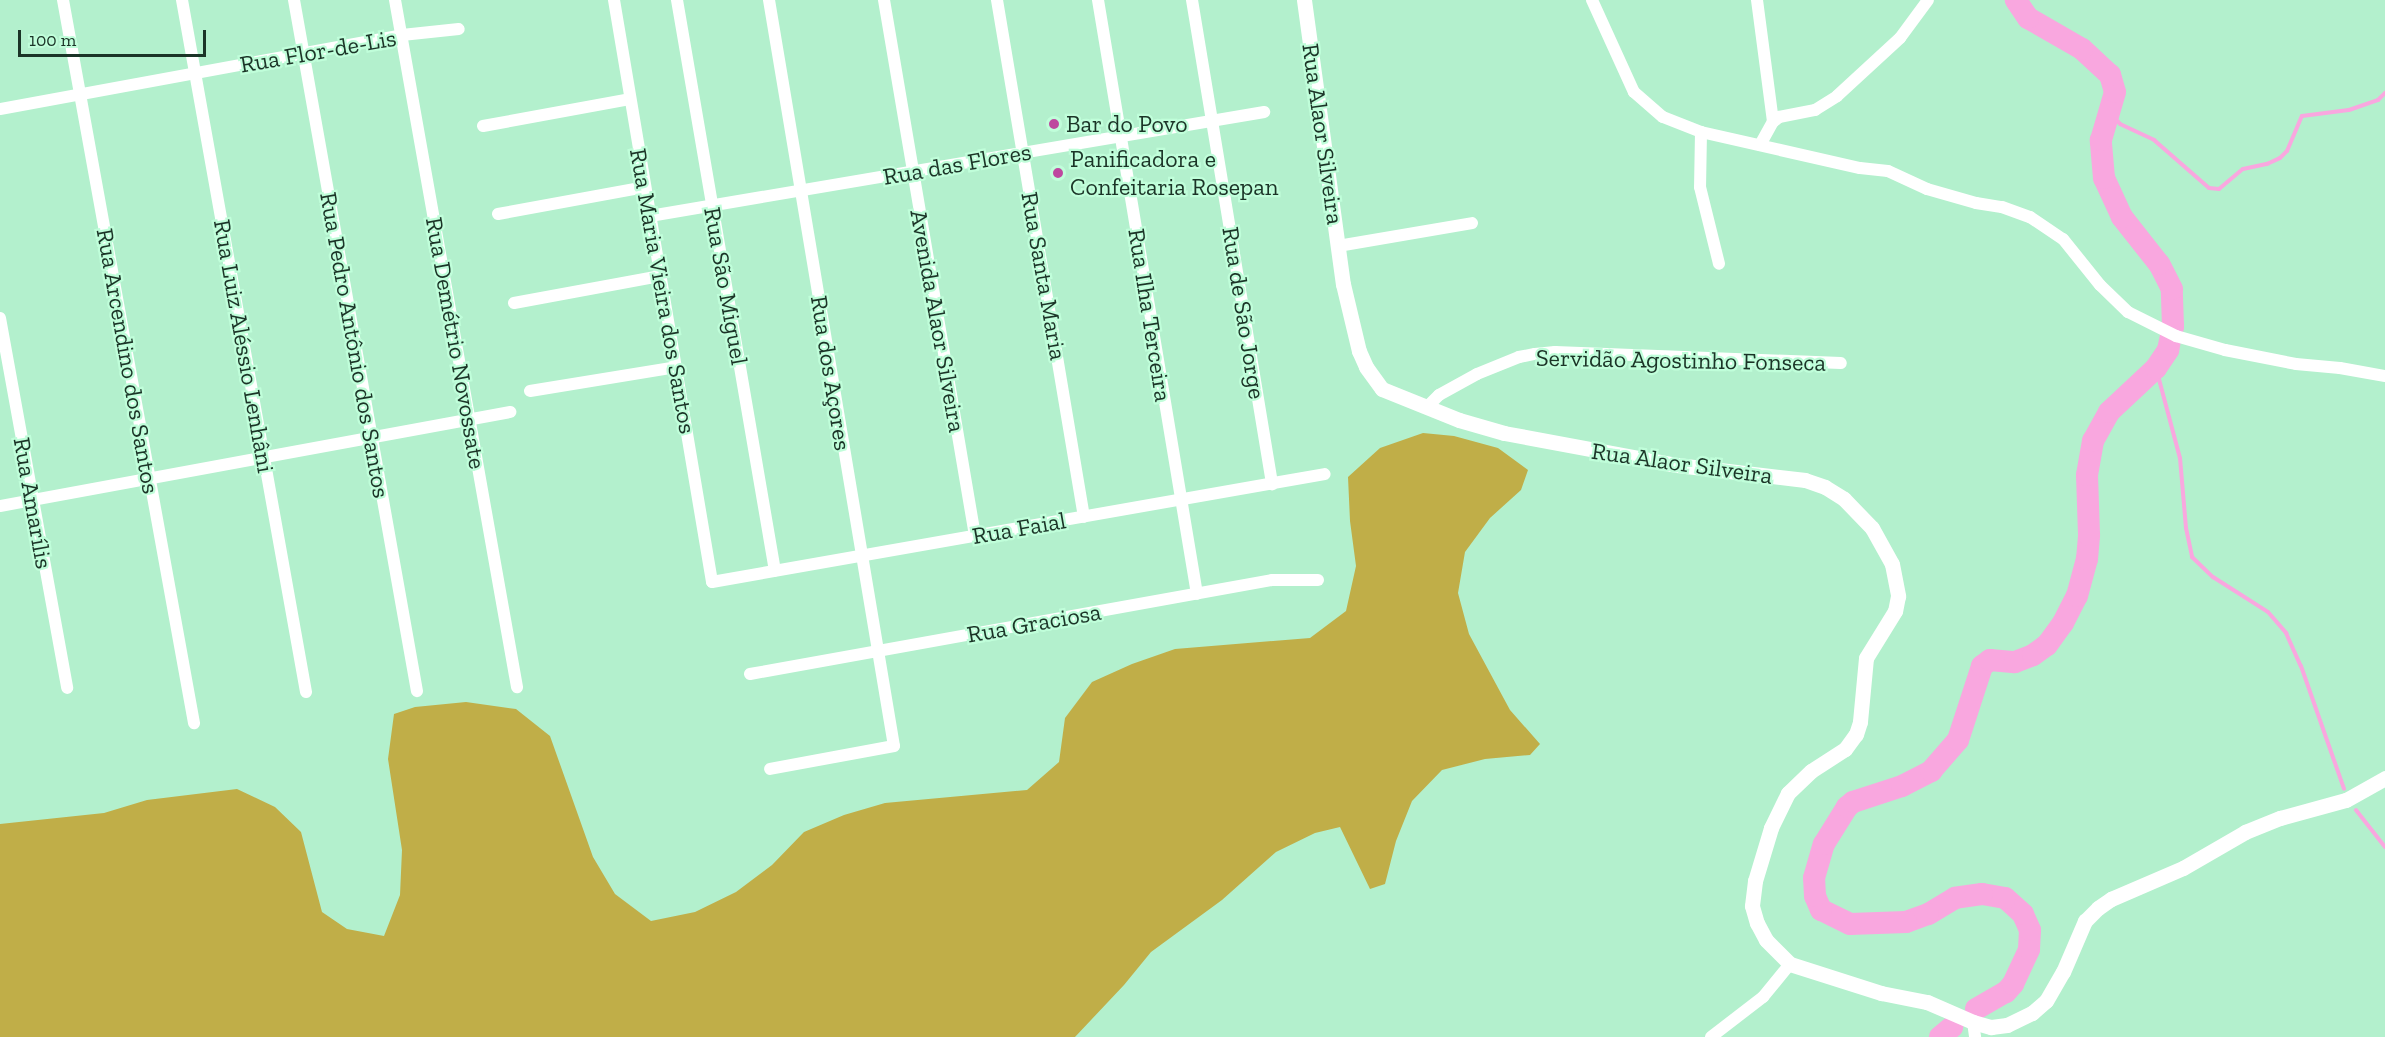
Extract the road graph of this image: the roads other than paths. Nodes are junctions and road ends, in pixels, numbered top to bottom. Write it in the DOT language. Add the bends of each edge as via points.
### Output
graph roads {
  1 [pos="63,0"];
  2 [pos="182,0"];
  3 [pos="294,0"];
  4 [pos="395,0"];
  5 [pos="614,0"];
  6 [pos="677,0"];
  7 [pos="769,0"];
  8 [pos="884,0"];
  9 [pos="997,0"];
  10 [pos="1098,0"];
  11 [pos="1192,0"];
  12 [pos="1304,0"];
  13 [pos="1592,0"];
  14 [pos="1757,0"];
  15 [pos="1928,0"];
  16 [pos="459,29"];
  17 [pos="402,35"];
  18 [pos="304,53"];
  19 [pos="195,73"];
  20 [pos="80,94"];
  21 [pos="630,99"];
  22 [pos="0,110"];
  23 [pos="1264,112"];
  24 [pos="1212,121"];
  25 [pos="1773,122"];
  26 [pos="483,126"];
  27 [pos="1701,132"];
  28 [pos="1120,136"];
  29 [pos="1760,145"];
  30 [pos="1023,153"];
  31 [pos="913,171"];
  32 [pos="645,187"];
  33 [pos="801,190"];
  34 [pos="712,205"];
  35 [pos="498,214"];
  36 [pos="650,216"];
  37 [pos="1472,223"];
  38 [pos="1338,246"];
  39 [pos="1719,264"];
  40 [pos="660,276"];
  41 [pos="514,303"];
  42 [pos="0,318"];
  43 [pos="1841,363"];
  44 [pos="676,367"];
  45 [pos="2385,376"];
  46 [pos="530,391"];
  47 [pos="1427,407"];
  48 [pos="510,412"];
  49 [pos="470,420"];
  50 [pos="372,438"];
  51 [pos="264,457"];
  52 [pos="1325,474"];
  53 [pos="150,478"];
  54 [pos="1272,484"];
  55 [pos="33,500"];
  56 [pos="1181,500"];
  57 [pos="0,506"];
  58 [pos="1084,517"];
  59 [pos="975,536"];
  60 [pos="862,556"];
  61 [pos="775,571"];
  62 [pos="1318,580"];
  63 [pos="712,582"];
  64 [pos="1197,594"];
  65 [pos="878,651"];
  66 [pos="750,674"];
  67 [pos="517,687"];
  68 [pos="67,688"];
  69 [pos="417,691"];
  70 [pos="306,692"];
  71 [pos="194,723"];
  72 [pos="770,769"];
  73 [pos="2385,778"];
  74 [pos="1790,964"];
  75 [pos="1974,1030"];
  76 [pos="1712,1037"];
  1 -- 20 [label="street, Rua Arcendino dos Santos"];
  2 -- 19 [label="street, Rua Luiz Aléssio Lenhâni"];
  3 -- 18 [label="street, Rua Pedro Antônio dos Santos"];
  4 -- 17 [label="street, Rua Demétrio Novossate"];
  5 -- 21 [label="street, Rua Maria Vieira dos Santos"];
  6 -- 34 [label="street, Rua São Miguel"];
  7 -- 33 [label="street, Rua dos Açores"];
  8 -- 31 [label="street, Avenida Alaor Silveira"];
  9 -- 30 [label="street, Rua Santa Maria"];
  10 -- 28 [label="street, Rua Ilha Terceira"];
  11 -- 24 [label="street, Rua de São Jorge"];
  12 -- 38 [label="street, Rua Alaor Silveira"];
  13 -- 27 [label="street" via="1634,92 1663,117"];
  14 -- 25 [label="street"];
  15 -- 25 [label="street" via="1900,38 1837,96 1815,110 1779,117"];
  16 -- 17 [label="street, Rua Flor-de-Lis"];
  17 -- 18 [label="street, Rua Flor-de-Lis"];
  17 -- 49 [label="street, Rua Demétrio Novossate"];
  18 -- 19 [label="street, Rua Flor-de-Lis"];
  18 -- 50 [label="street, Rua Pedro Antônio dos Santos"];
  19 -- 20 [label="street, Rua Flor-de-Lis"];
  19 -- 51 [label="street, Rua Luiz Aléssio Lenhâni"];
  20 -- 22 [label="street, Rua Flor-de-Lis"];
  20 -- 53 [label="street, Rua Arcendino dos Santos"];
  21 -- 26 [label="street"];
  21 -- 32 [label="street, Rua Maria Vieira dos Santos"];
  23 -- 24 [label="street, Rua das Flores"];
  24 -- 28 [label="street, Rua das Flores"];
  24 -- 54 [label="street, Rua de São Jorge"];
  25 -- 29 [label="street"];
  27 -- 29 [label="street"];
  27 -- 39 [label="street" via="1700,187"];
  28 -- 30 [label="street, Rua das Flores"];
  28 -- 56 [label="street, Rua Ilha Terceira"];
  29 -- 45 [label="street" via="1888,171 1927,189 2030,217 2063,239 2128,312 2171,334 2286,362"];
  30 -- 31 [label="street, Rua das Flores"];
  30 -- 58 [label="street, Rua Santa Maria"];
  31 -- 33 [label="street, Rua das Flores"];
  31 -- 59 [label="street, Avenida Alaor Silveira"];
  32 -- 35 [label="street"];
  32 -- 36 [label="street, Rua Maria Vieira dos Santos"];
  33 -- 34 [label="street, Rua das Flores"];
  33 -- 60 [label="street, Rua dos Açores"];
  34 -- 36 [label="street, Rua das Flores"];
  34 -- 61 [label="street, Rua São Miguel"];
  36 -- 40 [label="street, Rua Maria Vieira dos Santos"];
  37 -- 38 [label="street"];
  38 -- 47 [label="street, Rua Alaor Silveira" via="1351,323 1365,367 1382,389"];
  40 -- 41 [label="street"];
  40 -- 44 [label="street, Rua Maria Vieira dos Santos"];
  42 -- 55 [label="street, Rua Amarílis"];
  43 -- 47 [label="street, Servidão Agostinho Fonseca" via="1535,354 1477,374 1439,395"];
  44 -- 46 [label="street"];
  44 -- 63 [label="street, Rua Maria Vieira dos Santos"];
  47 -- 74 [label="street, Rua Alaor Silveira" via="1504,433 1666,463 1805,480 1844,500 1872,528 1892,564 1898,596 1895,611 1866,658 1860,722 1845,749 1811,771 1788,793 1771,828 1755,881 1752,906 1756,923 1766,940"];
  48 -- 49 [label="street"];
  49 -- 50 [label="street"];
  49 -- 67 [label="street, Rua Demétrio Novossate"];
  50 -- 51 [label="street"];
  50 -- 69 [label="street, Rua Pedro Antônio dos Santos"];
  51 -- 53 [label="street"];
  51 -- 70 [label="street, Rua Luiz Aléssio Lenhâni"];
  52 -- 54 [label="street, Rua Faial"];
  53 -- 55 [label="street"];
  53 -- 71 [label="street, Rua Arcendino dos Santos"];
  54 -- 56 [label="street, Rua Faial"];
  55 -- 57 [label="street"];
  55 -- 68 [label="street, Rua Amarílis"];
  56 -- 58 [label="street, Rua Faial"];
  56 -- 64 [label="street, Rua Ilha Terceira"];
  58 -- 59 [label="street, Rua Faial"];
  59 -- 60 [label="street, Rua Faial"];
  60 -- 61 [label="street, Rua Faial"];
  60 -- 65 [label="street, Rua dos Açores"];
  61 -- 63 [label="street, Rua Faial"];
  62 -- 64 [label="street, Rua Graciosa" via="1289,578"];
  64 -- 65 [label="street, Rua Graciosa"];
  65 -- 66 [label="street, Rua Graciosa"];
  65 -- 72 [label="street, Rua dos Açores" via="894,746"];
  73 -- 75 [label="street" via="2346,800 2245,832 2183,868 2111,899 2085,921 2046,1001 2007,1025"];
  74 -- 75 [label="street" via="1881,993 1927,1002"];
  74 -- 76 [label="street" via="1763,997"];
}
